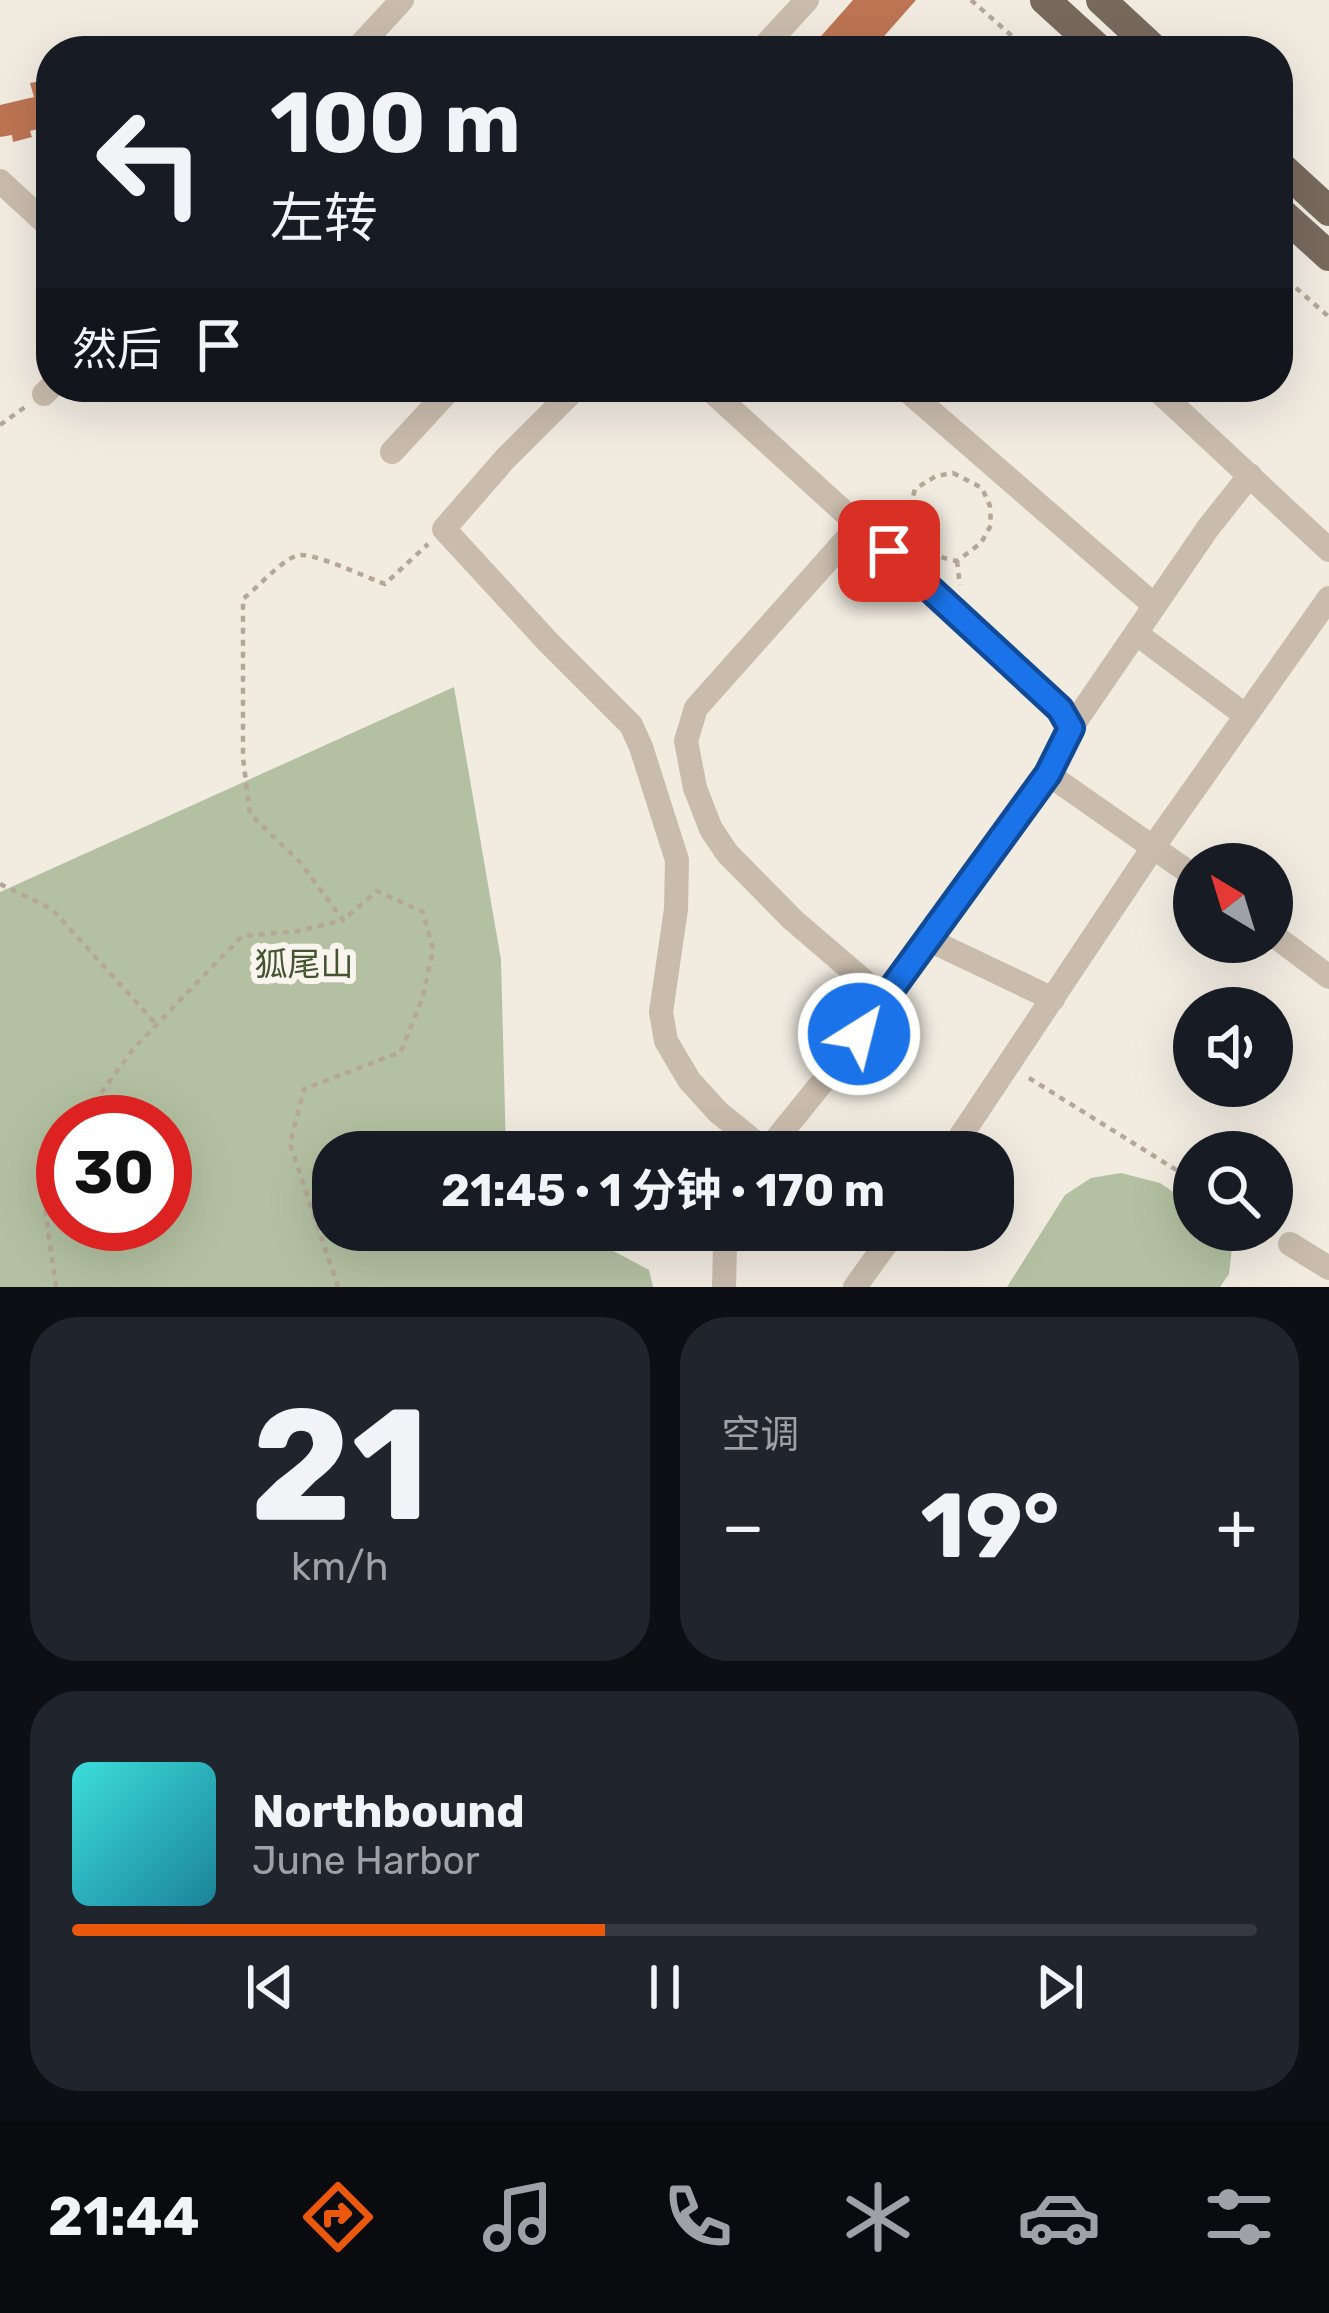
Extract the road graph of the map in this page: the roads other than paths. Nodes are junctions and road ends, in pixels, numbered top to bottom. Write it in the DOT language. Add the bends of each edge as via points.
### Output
graph roads {
  1 [pos="402,0"];
  2 [pos="807,0"];
  3 [pos="1045,0"];
  4 [pos="1101,0"];
  5 [pos="369,36"];
  6 [pos="774,36"];
  7 [pos="1085,36"];
  8 [pos="1140,36"];
  9 [pos="1293,178"];
  10 [pos="0,181"];
  11 [pos="1329,211"];
  12 [pos="36,214"];
  13 [pos="1293,224"];
  14 [pos="1329,256"];
  15 [pos="438,402"];
  16 [pos="562,402"];
  17 [pos="724,402"];
  18 [pos="920,402"];
  19 [pos="1170,402"];
  20 [pos="392,452"];
  21 [pos="1250,475"];
  22 [pos="860,524"];
  23 [pos="1329,550"];
  24 [pos="1329,598"];
  25 [pos="1154,605"];
  26 [pos="1137,634"];
  27 [pos="1245,715"];
  28 [pos="1071,728"];
  29 [pos="1048,774"];
  30 [pos="1154,846"];
  31 [pos="1173,860"];
  32 [pos="927,939"];
  33 [pos="1293,949"];
  34 [pos="1329,976"];
  35 [pos="884,998"];
  36 [pos="1053,999"];
  37 [pos="741,1131"];
  38 [pos="782,1131"];
  39 [pos="964,1131"];
  40 [pos="1293,1246"];
  41 [pos="725,1251"];
  42 [pos="881,1251"];
  43 [pos="1329,1268"];
  44 [pos="724,1287"];
  45 [pos="856,1287"];
  1 -- 5 [label="street"];
  2 -- 6 [label="street"];
  3 -- 7 [label="main road"];
  4 -- 8 [label="main road"];
  9 -- 11 [label="main road"];
  10 -- 12 [label="street"];
  13 -- 14 [label="main road"];
  15 -- 20 [label="street"];
  16 -- 37 [label="street" via="444,529 631,724 677,860 661,1012 666,1041 689,1080"];
  17 -- 22 [label="street"];
  18 -- 25 [label="street"];
  19 -- 21 [label="street"];
  21 -- 23 [label="street"];
  21 -- 25 [label="street"];
  22 -- 28 [label="street" via="1060,709"];
  22 -- 35 [label="street" via="696,708 686,741 710,829 727,853"];
  24 -- 27 [label="street"];
  25 -- 26 [label="street"];
  26 -- 27 [label="street"];
  26 -- 28 [label="street"];
  27 -- 30 [label="street"];
  28 -- 29 [label="street"];
  29 -- 30 [label="street"];
  29 -- 32 [label="street"];
  30 -- 31 [label="street"];
  30 -- 36 [label="street"];
  32 -- 35 [label="street"];
  32 -- 36 [label="street"];
  33 -- 34 [label="street"];
  35 -- 38 [label="street"];
  36 -- 39 [label="street"];
  40 -- 43 [label="street"];
  41 -- 44 [label="street"];
  42 -- 45 [label="street"];
}
